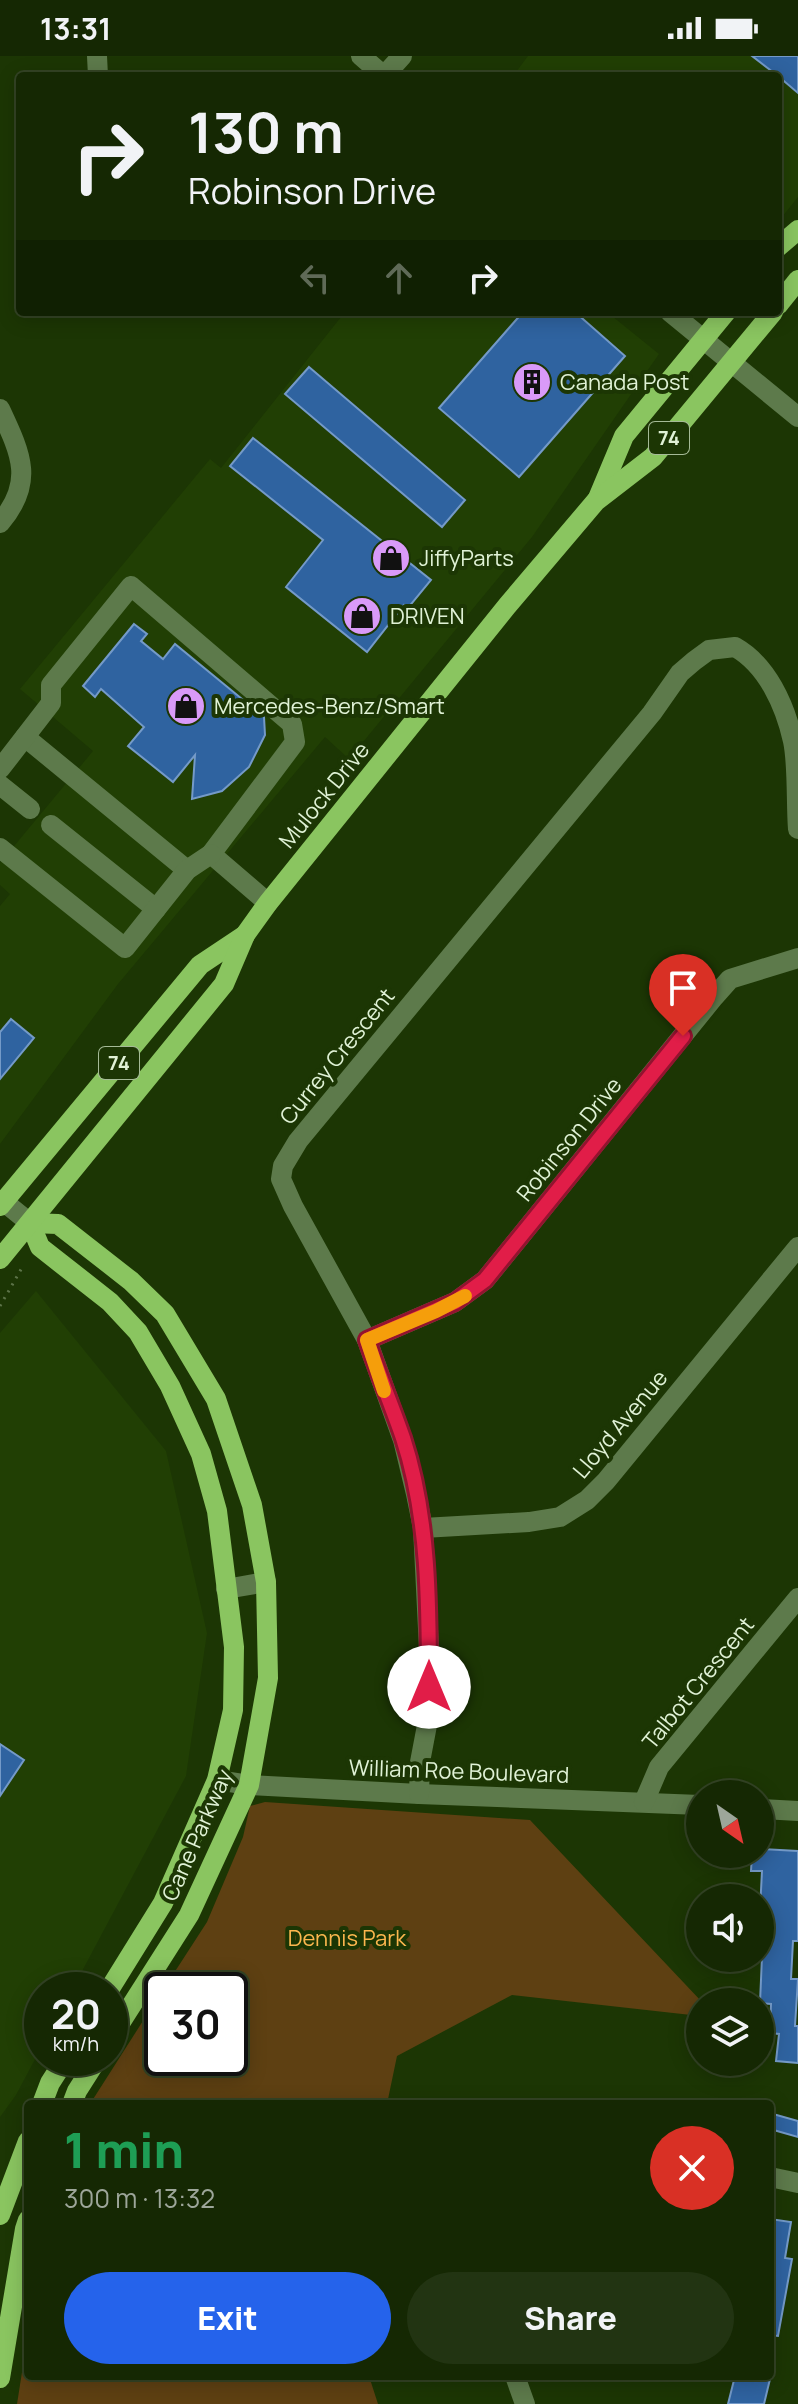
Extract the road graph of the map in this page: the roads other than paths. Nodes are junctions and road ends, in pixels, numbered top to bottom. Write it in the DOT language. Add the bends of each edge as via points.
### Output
graph roads {
  1 [pos="361,56"];
  2 [pos="402,56"];
  3 [pos="379,72"];
  4 [pos="388,72"];
  5 [pos="798,230"];
  6 [pos="782,244"];
  7 [pos="798,280"];
  8 [pos="782,300"];
  9 [pos="675,316"];
  10 [pos="723,316"];
  11 [pos="770,316"];
  12 [pos="703,340"];
  13 [pos="730,363"];
  14 [pos="0,409"];
  15 [pos="798,417"];
  16 [pos="596,501"];
  17 [pos="0,523"];
  18 [pos="25,737"];
  19 [pos="0,769"];
  20 [pos="0,785"];
  21 [pos="30,809"];
  22 [pos="51,825"];
  23 [pos="798,829"];
  24 [pos="0,848"];
  25 [pos="211,854"];
  26 [pos="187,870"];
  27 [pos="268,903"];
  28 [pos="156,909"];
  29 [pos="245,935"];
  30 [pos="798,958"];
  31 [pos="2,1204"];
  32 [pos="30,1223"];
  33 [pos="798,1247"];
  34 [pos="0,1259"];
  35 [pos="367,1340"];
  36 [pos="423,1528"];
  37 [pos="266,1582"];
  38 [pos="226,1589"];
  39 [pos="798,1598"];
  40 [pos="217,1780"];
  41 [pos="249,1785"];
  42 [pos="419,1794"];
  43 [pos="644,1802"];
  44 [pos="686,1804"];
  45 [pos="774,1810"];
  46 [pos="798,1811"];
  47 [pos="120,1972"];
  48 [pos="128,2011"];
  49 [pos="54,2076"];
  50 [pos="87,2076"];
  51 [pos="44,2100"];
  52 [pos="74,2100"];
  53 [pos="24,2152"];
  54 [pos="774,2178"];
  55 [pos="798,2183"];
  56 [pos="0,2215"];
  57 [pos="24,2235"];
  58 [pos="0,2378"];
  59 [pos="516,2380"];
  60 [pos="525,2404"];
  1 -- 3 [label="street"];
  2 -- 4 [label="street"];
  5 -- 6 [label="main road"];
  7 -- 8 [label="main road"];
  9 -- 12 [label="street"];
  10 -- 12 [label="main road, Mulock Drive / 74"];
  11 -- 13 [label="main road, Mulock Drive / 74"];
  12 -- 13 [label="street"];
  12 -- 16 [label="main road, Mulock Drive / 74" via="624,436"];
  13 -- 15 [label="street"];
  13 -- 16 [label="main road, Mulock Drive / 74" via="653,457"];
  14 -- 17 [label="street" via="22,467 21,490"];
  16 -- 27 [label="main road, Mulock Drive / 74"];
  18 -- 19 [label="street"];
  18 -- 25 [label="street" via="51,703 51,685 131,586 292,724 295,742"];
  18 -- 26 [label="street"];
  20 -- 21 [label="street"];
  22 -- 28 [label="street"];
  23 -- 35 [label="street, Currey Crescent" via="793,741 767,676 735,647 709,650 680,673 283,1166 281,1179 293,1206"];
  24 -- 28 [label="street" via="125,948"];
  25 -- 26 [label="street"];
  25 -- 27 [label="street"];
  26 -- 28 [label="street"];
  27 -- 29 [label="main road, Mulock Drive / 74"];
  29 -- 31 [label="main road, Mulock Drive / 74" via="200,965"];
  29 -- 32 [label="main road, Mulock Drive / 74" via="224,984"];
  30 -- 35 [label="street, Robinson Drive" via="730,979 485,1280 455,1302"];
  31 -- 32 [label="street, Cane Parkway"];
  32 -- 34 [label="main road, Mulock Drive / 74"];
  32 -- 37 [label="main road, Cane Parkway" via="58,1224 165,1314 216,1399 252,1505"];
  32 -- 38 [label="main road, Cane Parkway" via="40,1247 110,1302 138,1332 170,1386 201,1454 217,1511"];
  33 -- 36 [label="street, Lloyd Avenue" via="587,1500 560,1517"];
  35 -- 36 [label="street, Currey Crescent" via="403,1440"];
  36 -- 42 [label="street, Currey Crescent" via="429,1675"];
  37 -- 38 [label="street"];
  37 -- 41 [label="main road, Cane Parkway" via="268,1678"];
  38 -- 40 [label="main road, Cane Parkway" via="234,1647 233,1710"];
  39 -- 43 [label="street, Talbot Crescent" via="659,1767"];
  40 -- 41 [label="street, William Roe Boulevard"];
  40 -- 47 [label="main road, Cane Parkway" via="163,1903"];
  41 -- 42 [label="street, William Roe Boulevard"];
  41 -- 48 [label="main road, Cane Parkway" via="189,1915"];
  42 -- 43 [label="street, William Roe Boulevard"];
  43 -- 44 [label="street, William Roe Boulevard"];
  45 -- 46 [label="street"];
  49 -- 51 [label="main road"];
  50 -- 52 [label="main road"];
  53 -- 56 [label="main road"];
  54 -- 55 [label="street"];
  57 -- 58 [label="main road"];
  59 -- 60 [label="street"];
}
